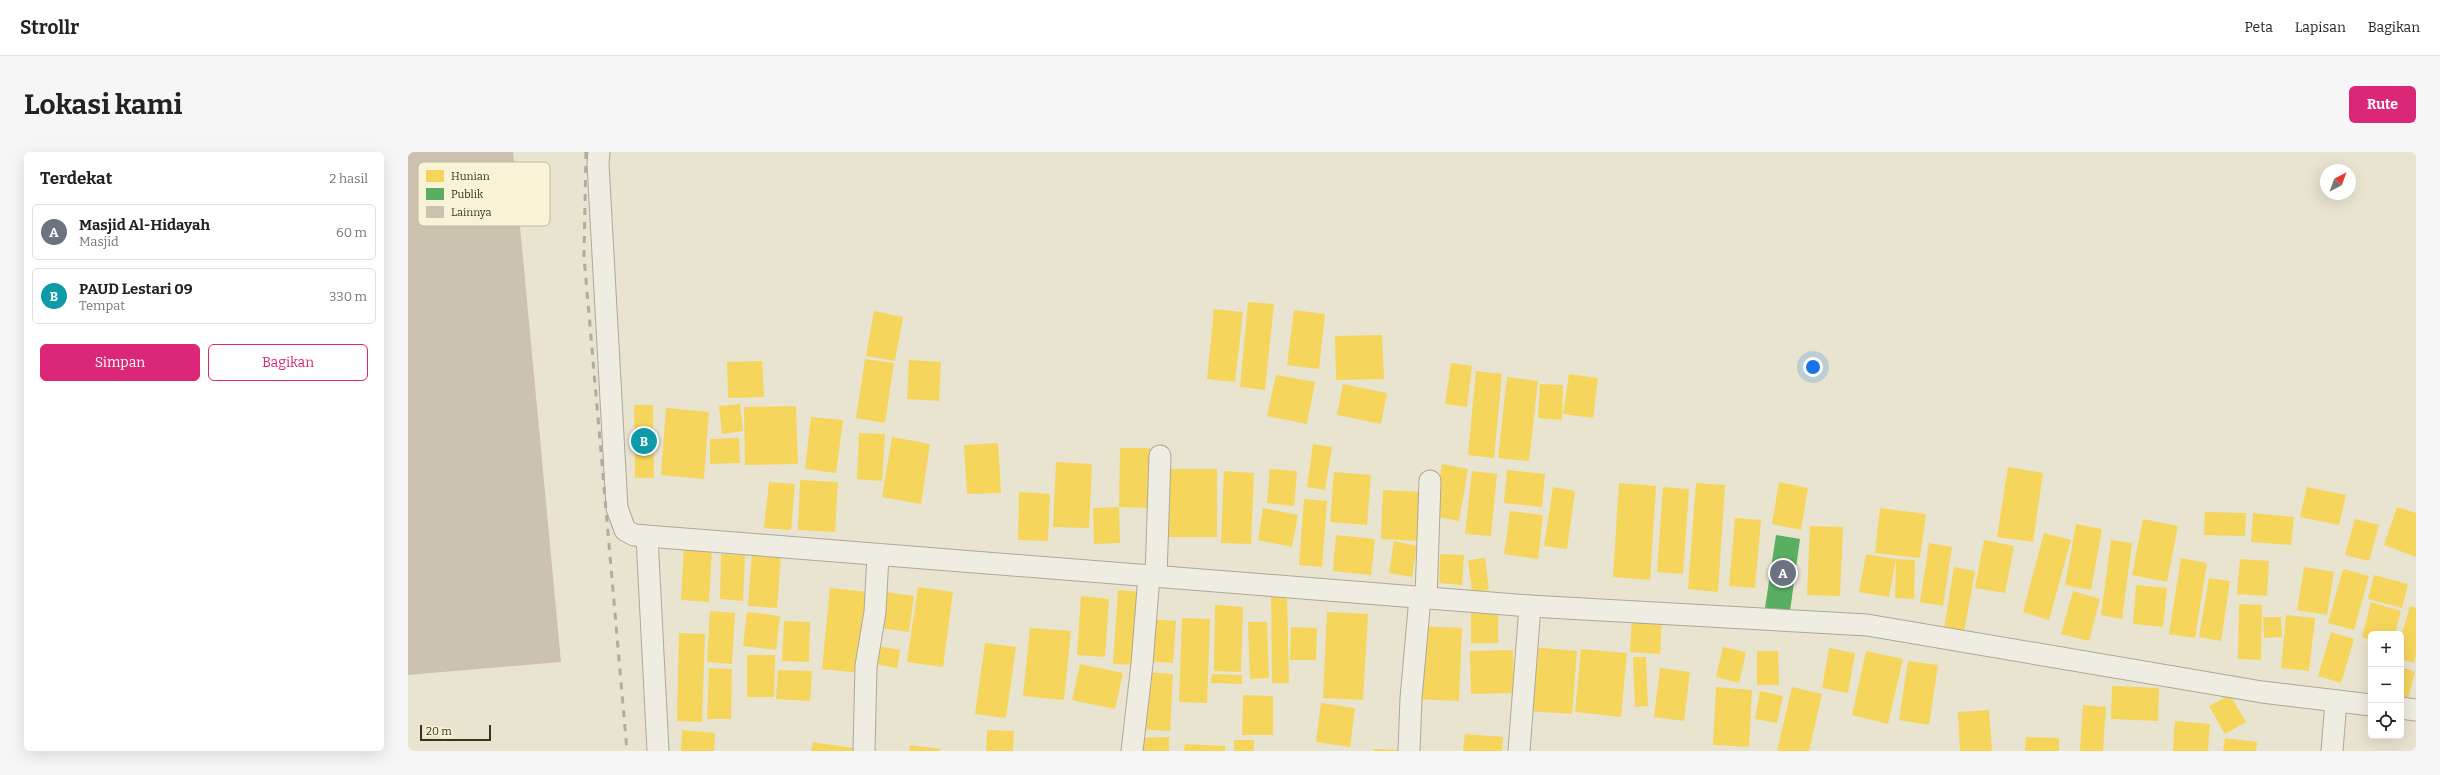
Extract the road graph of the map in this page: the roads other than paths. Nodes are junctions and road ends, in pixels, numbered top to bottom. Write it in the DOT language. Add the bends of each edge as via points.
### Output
graph roads {
  1 [pos="599,152"];
  2 [pos="1160,456"];
  3 [pos="1430,481"];
  4 [pos="648,537"];
  5 [pos="878,555"];
  6 [pos="1153,576"];
  7 [pos="1423,598"];
  8 [pos="1530,606"];
  9 [pos="2336,701"];
  10 [pos="2368,705"];
  11 [pos="2404,708"];
  12 [pos="2416,710"];
  13 [pos="658,751"];
  14 [pos="864,751"];
  15 [pos="1132,751"];
  16 [pos="1409,751"];
  17 [pos="1519,751"];
  18 [pos="2332,751"];
  1 -- 4 [label="street" via="617,508 625,530 634,535"];
  2 -- 6 [label="street"];
  3 -- 7 [label="street"];
  4 -- 5 [label="street"];
  4 -- 13 [label="street"];
  5 -- 6 [label="street"];
  5 -- 14 [label="street" via="875,612 866,666"];
  6 -- 7 [label="street"];
  6 -- 15 [label="street"];
  7 -- 8 [label="street"];
  7 -- 16 [label="street" via="1411,698"];
  8 -- 9 [label="street" via="1867,625 2262,692"];
  8 -- 17 [label="street"];
  9 -- 10 [label="street"];
  9 -- 18 [label="street"];
  11 -- 12 [label="street"];
}
